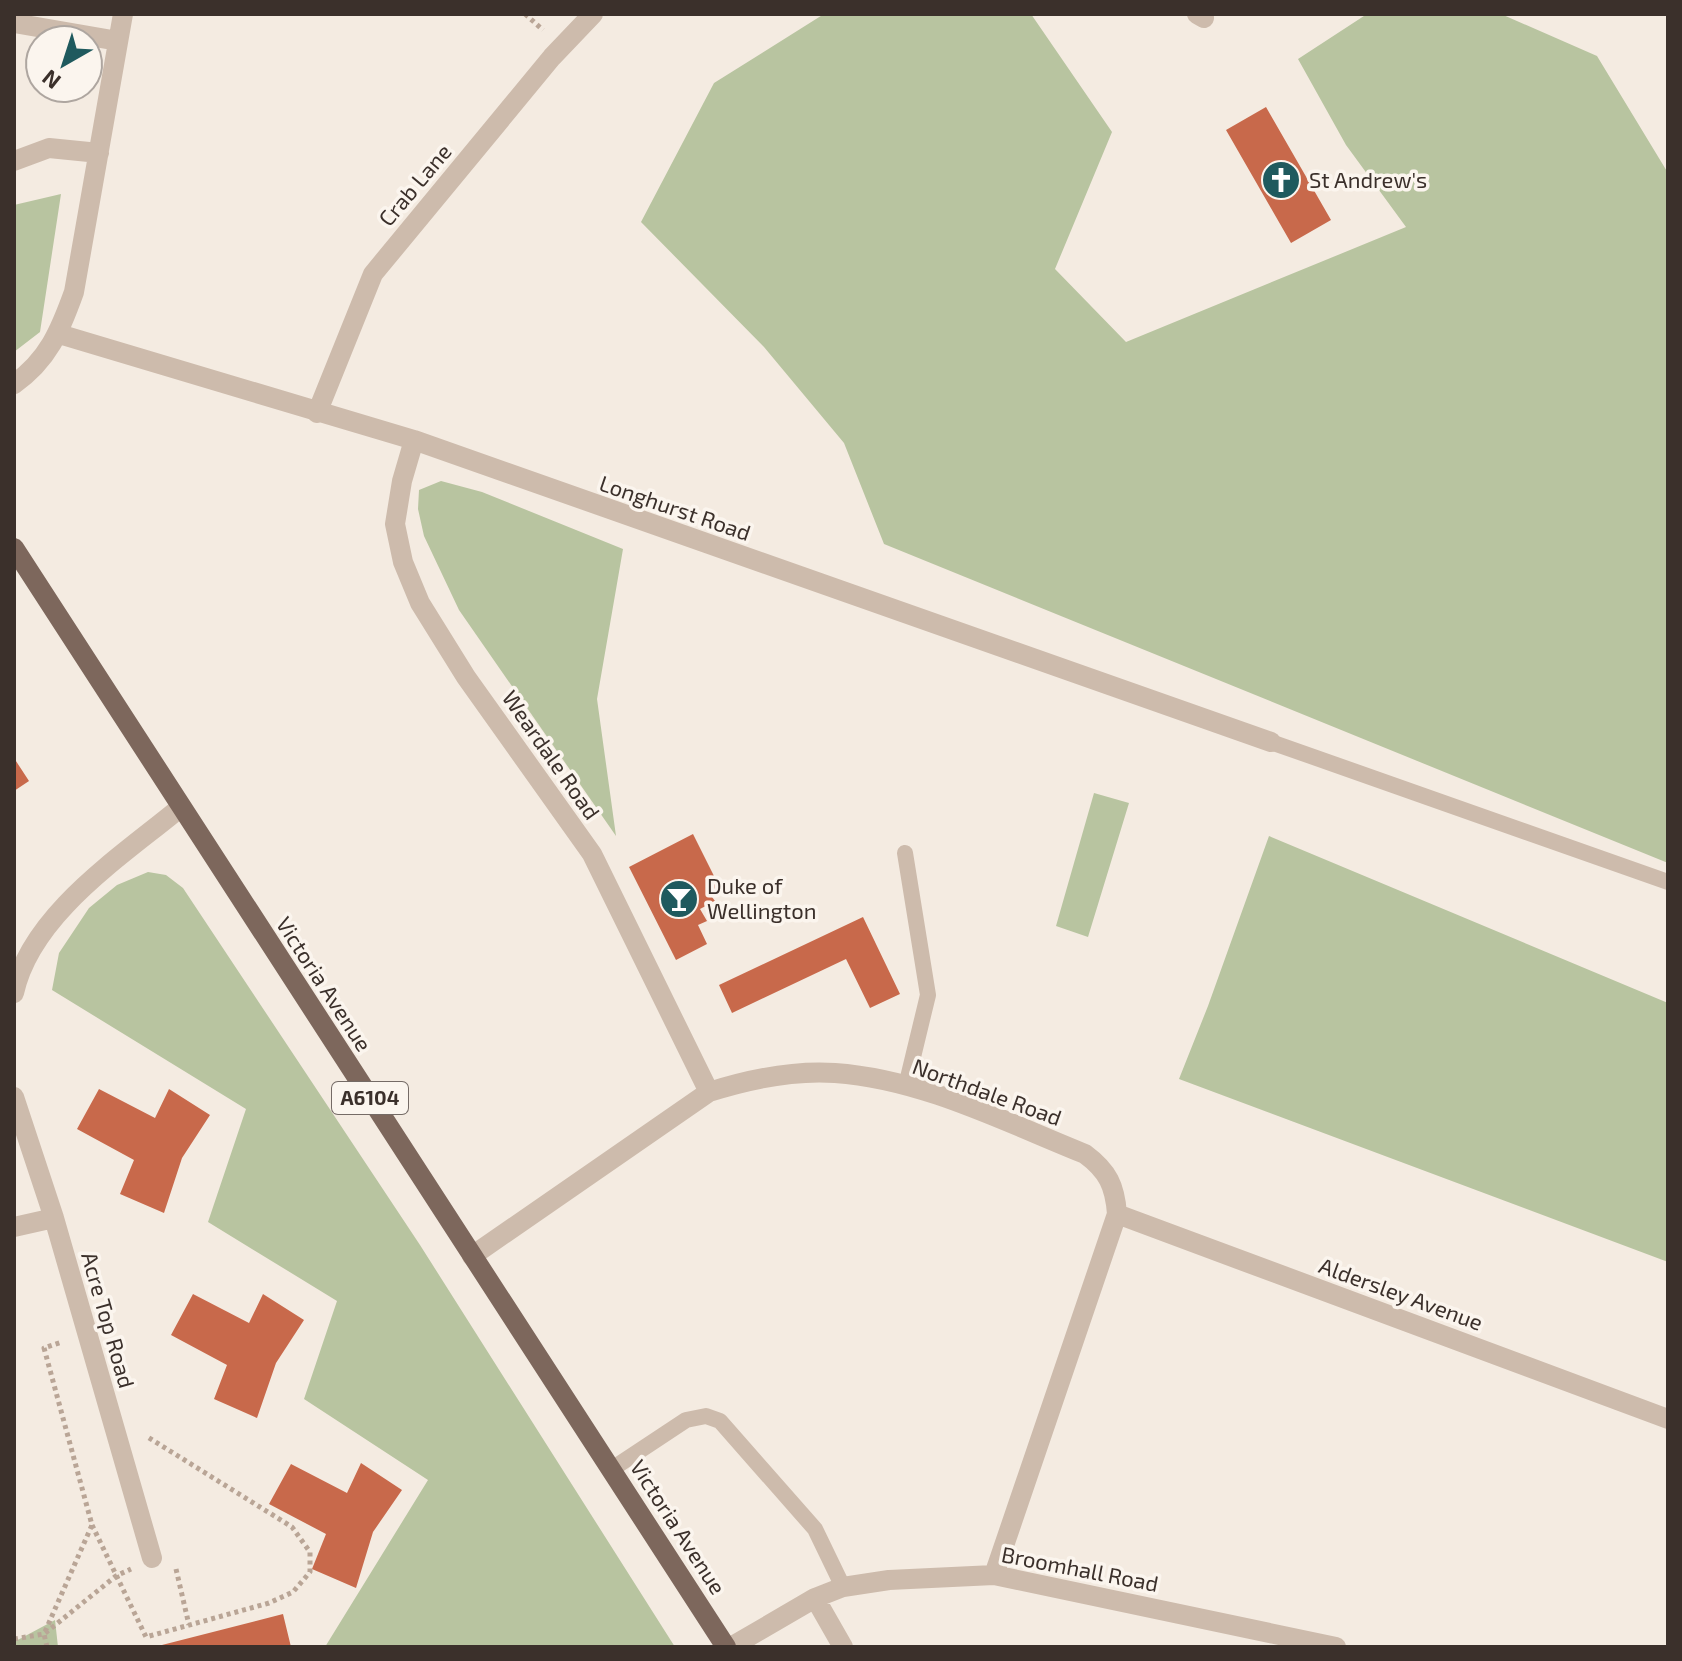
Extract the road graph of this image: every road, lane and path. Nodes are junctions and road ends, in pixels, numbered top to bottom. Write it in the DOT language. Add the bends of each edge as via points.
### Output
graph roads {
  1 [pos="123,14"];
  2 [pos="593,14"];
  3 [pos="14,23"];
  4 [pos="118,41"];
  5 [pos="99,153"];
  6 [pos="14,161"];
  7 [pos="59,334"];
  8 [pos="14,384"];
  9 [pos="317,413"];
  10 [pos="414,440"];
  11 [pos="14,548"];
  12 [pos="1271,742"];
  13 [pos="181,807"];
  14 [pos="905,853"];
  15 [pos="1668,882"];
  16 [pos="14,993"];
  17 [pos="906,1086"];
  18 [pos="709,1092"];
  19 [pos="14,1097"];
  20 [pos="1117,1214"];
  21 [pos="54,1218"];
  22 [pos="14,1227"];
  23 [pos="472,1256"];
  24 [pos="44,1348"];
  25 [pos="110,1414"];
  26 [pos="1668,1419"];
  27 [pos="612,1469"];
  28 [pos="92,1525"];
  29 [pos="173,1556"];
  30 [pos="152,1558"];
  31 [pos="994,1575"];
  32 [pos="116,1576"];
  33 [pos="843,1587"];
  34 [pos="815,1598"];
  35 [pos="189,1625"];
  36 [pos="44,1634"];
  37 [pos="14,1639"];
  38 [pos="47,1647"];
  39 [pos="729,1647"];
  40 [pos="843,1647"];
  41 [pos="1336,1647"];
  1 -- 4 [label="street"];
  2 -- 9 [label="street, Crab Lane" via="373,274"];
  3 -- 4 [label="street"];
  4 -- 5 [label="street"];
  5 -- 6 [label="street" via="49,148"];
  5 -- 7 [label="street" via="74,292"];
  7 -- 8 [label="street" via="31,372"];
  7 -- 9 [label="street, Longhurst Road"];
  9 -- 10 [label="street, Longhurst Road"];
  10 -- 12 [label="street, Longhurst Road"];
  10 -- 18 [label="street, Weardale Road" via="395,524 420,603 592,854"];
  11 -- 13 [label="main road, Victoria Avenue / A6104"];
  12 -- 15 [label="lane"];
  13 -- 16 [label="street" via="88,884 35,939"];
  13 -- 23 [label="main road, Victoria Avenue / A6104"];
  14 -- 17 [label="lane" via="928,995"];
  17 -- 18 [label="street, Northdale Road" via="836,1073 782,1074"];
  17 -- 20 [label="street, Northdale Road" via="1085,1154 1110,1178"];
  18 -- 23 [label="street, Northdale Road"];
  19 -- 21 [label="street, Acre Top Road"];
  20 -- 26 [label="street, Aldersley Avenue"];
  20 -- 31 [label="street"];
  21 -- 22 [label="street"];
  21 -- 25 [label="street, Acre Top Road"];
  23 -- 27 [label="main road, Victoria Avenue / A6104"];
  24 -- 28 [label="path"];
  25 -- 30 [label="street, Acre Top Road"];
  25 -- 35 [label="path" via="292,1527 310,1552 310,1572 293,1592"];
  27 -- 33 [label="lane" via="686,1420 706,1416 720,1421 815,1529"];
  27 -- 39 [label="main road, Victoria Avenue / A6104"];
  28 -- 32 [label="path"];
  28 -- 36 [label="path"];
  29 -- 35 [label="path"];
  30 -- 32 [label="path"];
  31 -- 33 [label="street, Broomhall Road"];
  31 -- 41 [label="street, Broomhall Road"];
  32 -- 35 [label="path" via="146,1637"];
  32 -- 36 [label="path"];
  33 -- 34 [label="street, Broomhall Road"];
  34 -- 39 [label="street, Broomhall Road"];
  34 -- 40 [label="street"];
  36 -- 37 [label="path"];
  36 -- 38 [label="path"];
}
